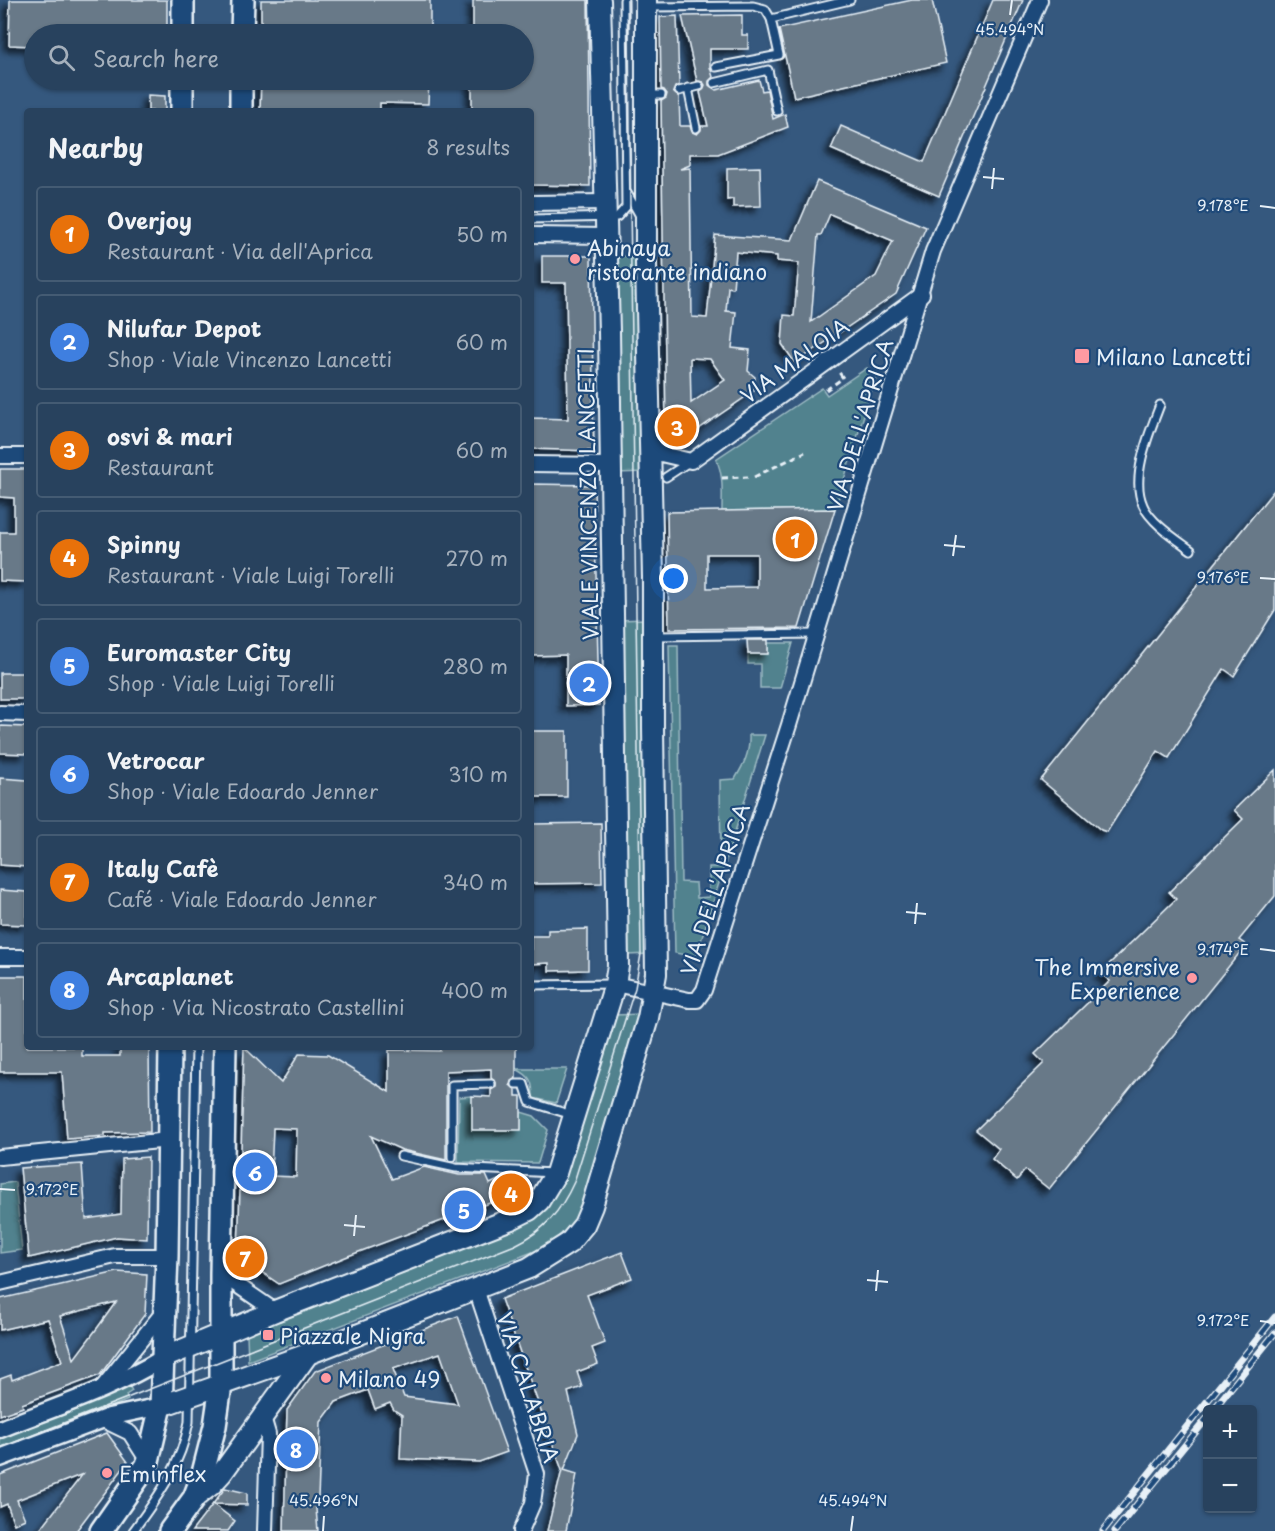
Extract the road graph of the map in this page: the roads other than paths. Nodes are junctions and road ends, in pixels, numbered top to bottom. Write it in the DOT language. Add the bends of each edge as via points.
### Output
graph roads {
  1 [pos="183,0"];
  2 [pos="243,0"];
  3 [pos="600,0"];
  4 [pos="624,0"];
  5 [pos="850,0"];
  6 [pos="1040,0"];
  7 [pos="646,4"];
  8 [pos="771,19"];
  9 [pos="183,24"];
  10 [pos="242,24"];
  11 [pos="716,67"];
  12 [pos="714,83"];
  13 [pos="699,86"];
  14 [pos="688,88"];
  15 [pos="182,90"];
  16 [pos="242,90"];
  17 [pos="679,91"];
  18 [pos="182,108"];
  19 [pos="241,108"];
  20 [pos="777,111"];
  21 [pos="696,128"];
  22 [pos="627,193"];
  23 [pos="534,204"];
  24 [pos="534,219"];
  25 [pos="605,219"];
  26 [pos="534,235"];
  27 [pos="646,239"];
  28 [pos="922,294"];
  29 [pos="1160,405"];
  30 [pos="651,447"];
  31 [pos="0,456"];
  32 [pos="24,456"];
  33 [pos="691,460"];
  34 [pos="534,464"];
  35 [pos="610,465"];
  36 [pos="666,477"];
  37 [pos="1191,550"];
  38 [pos="818,634"];
  39 [pos="653,636"];
  40 [pos="0,713"];
  41 [pos="24,714"];
  42 [pos="0,957"];
  43 [pos="24,957"];
  44 [pos="615,984"];
  45 [pos="534,986"];
  46 [pos="654,993"];
  47 [pos="170,1050"];
  48 [pos="196,1050"];
  49 [pos="225,1050"];
  50 [pos="490,1084"];
  51 [pos="516,1084"];
  52 [pos="574,1116"];
  53 [pos="169,1140"];
  54 [pos="401,1156"];
  55 [pos="0,1157"];
  56 [pos="452,1157"];
  57 [pos="556,1173"];
  58 [pos="167,1256"];
  59 [pos="221,1274"];
  60 [pos="0,1283"];
  61 [pos="476,1289"];
  62 [pos="165,1310"];
  63 [pos="275,1311"];
  64 [pos="220,1334"];
  65 [pos="192,1346"];
  66 [pos="308,1354"];
  67 [pos="163,1358"];
  68 [pos="221,1385"];
  69 [pos="101,1389"];
  70 [pos="191,1396"];
  71 [pos="161,1406"];
  72 [pos="264,1417"];
  73 [pos="103,1420"];
  74 [pos="0,1429"];
  75 [pos="0,1458"];
  76 [pos="147,1465"];
  77 [pos="194,1498"];
  78 [pos="101,1531"];
  79 [pos="133,1531"];
  80 [pos="170,1531"];
  81 [pos="265,1531"];
  82 [pos="521,1531"];
  1 -- 9 [label="main road"];
  2 -- 10 [label="main road"];
  3 -- 25 [label="main road, VIALE VINCENZO LANCETTI"];
  4 -- 22 [label="lane"];
  5 -- 8 [label="lane"];
  6 -- 28 [label="street, VIA DELL'APRICA" via="933,251"];
  7 -- 8 [label="lane" via="753,6 765,9"];
  7 -- 27 [label="main road" via="654,95"];
  8 -- 11 [label="lane" via="779,55"];
  12 -- 20 [label="lane" via="768,70"];
  13 -- 14 [label="lane"];
  14 -- 17 [label="lane"];
  14 -- 21 [label="lane"];
  15 -- 18 [label="main road"];
  16 -- 19 [label="main road"];
  22 -- 25 [label="lane" via="622,213 617,218"];
  22 -- 27 [label="lane" via="639,212"];
  23 -- 25 [label="street"];
  24 -- 25 [label="lane"];
  25 -- 26 [label="street"];
  25 -- 35 [label="main road, VIALE VINCENZO LANCETTI"];
  27 -- 30 [label="main road"];
  28 -- 33 [label="street, VIA MALOIA"];
  28 -- 38 [label="street, VIA DELL'APRICA"];
  29 -- 37 [label="lane" via="1142,452 1143,505 1164,531"];
  30 -- 33 [label="street" via="661,454"];
  30 -- 39 [label="main road"];
  31 -- 32 [label="street"];
  33 -- 36 [label="lane, VIA MALOIA"];
  34 -- 35 [label="street"];
  35 -- 44 [label="main road, VIALE VINCENZO LANCETTI" via="618,966"];
  38 -- 39 [label="lane"];
  38 -- 46 [label="street, VIA DELL'APRICA" via="705,990 697,1000"];
  39 -- 46 [label="main road"];
  40 -- 41 [label="street"];
  42 -- 43 [label="street"];
  44 -- 45 [label="lane"];
  44 -- 46 [label="street"];
  44 -- 52 [label="main road, VIALE VINCENZO LANCETTI"];
  46 -- 61 [label="main road" via="584,1225 569,1244 544,1260"];
  47 -- 53 [label="main road"];
  48 -- 65 [label="lane"];
  49 -- 59 [label="main road"];
  50 -- 56 [label="lane" via="452,1085"];
  51 -- 52 [label="lane" via="524,1084 530,1102"];
  52 -- 57 [label="main road, VIALE VINCENZO LANCETTI"];
  53 -- 55 [label="street"];
  53 -- 58 [label="main road"];
  54 -- 57 [label="lane" via="456,1168"];
  57 -- 63 [label="main road, VIALE VINCENZO LANCETTI" via="539,1202 511,1219"];
  58 -- 60 [label="street" via="115,1256"];
  58 -- 62 [label="main road"];
  59 -- 63 [label="street"];
  59 -- 64 [label="main road"];
  61 -- 66 [label="main road"];
  61 -- 82 [label="street, VIA CALABRIA" via="537,1474 533,1503"];
  62 -- 67 [label="main road"];
  62 -- 69 [label="street"];
  63 -- 64 [label="main road, VIALE VINCENZO LANCETTI"];
  64 -- 65 [label="main road, VIALE VINCENZO LANCETTI"];
  64 -- 68 [label="main road"];
  65 -- 67 [label="main road, VIALE VINCENZO LANCETTI"];
  65 -- 70 [label="lane"];
  66 -- 68 [label="main road"];
  66 -- 72 [label="main road"];
  67 -- 69 [label="street"];
  67 -- 71 [label="main road"];
  68 -- 70 [label="main road"];
  68 -- 77 [label="main road" via="215,1426"];
  69 -- 74 [label="street"];
  70 -- 71 [label="main road"];
  70 -- 79 [label="lane" via="183,1447 169,1480"];
  71 -- 73 [label="street"];
  71 -- 76 [label="main road"];
  72 -- 77 [label="main road" via="218,1477"];
  72 -- 81 [label="street" via="268,1434"];
  73 -- 75 [label="street"];
  73 -- 76 [label="street" via="130,1433"];
  76 -- 78 [label="main road"];
  77 -- 80 [label="main road"];
}
